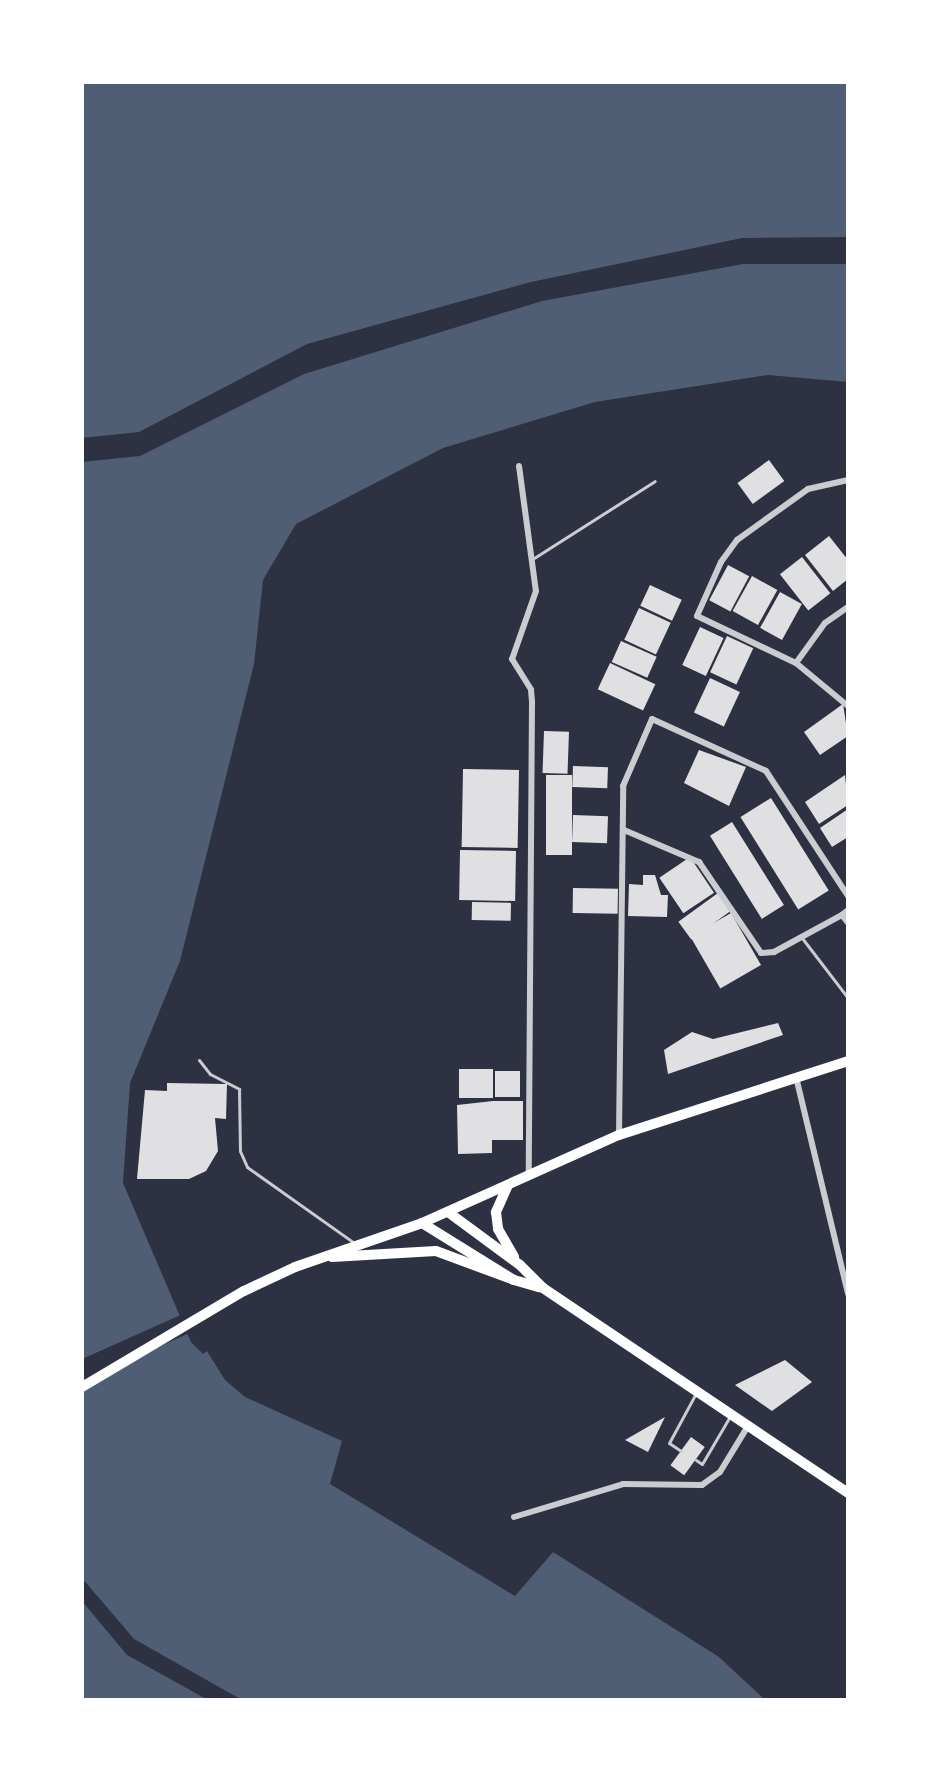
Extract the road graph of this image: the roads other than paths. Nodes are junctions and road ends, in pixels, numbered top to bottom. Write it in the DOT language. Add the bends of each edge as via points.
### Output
graph roads {
  1 [pos="519,466"];
  2 [pos="848,480"];
  3 [pos="655,481"];
  4 [pos="534,558"];
  5 [pos="848,607"];
  6 [pos="796,663"];
  7 [pos="848,706"];
  8 [pos="624,830"];
  9 [pos="848,896"];
  10 [pos="845,912"];
  11 [pos="848,923"];
  12 [pos="802,938"];
  13 [pos="848,998"];
  14 [pos="199,1060"];
  15 [pos="848,1061"];
  16 [pos="796,1077"];
  17 [pos="619,1135"];
  18 [pos="529,1173"];
  19 [pos="510,1183"];
  20 [pos="448,1212"];
  21 [pos="422,1223"];
  22 [pos="358,1247"];
  23 [pos="332,1257"];
  24 [pos="520,1265"];
  25 [pos="514,1280"];
  26 [pos="543,1288"];
  27 [pos="848,1294"];
  28 [pos="82,1387"];
  29 [pos="697,1391"];
  30 [pos="731,1414"];
  31 [pos="748,1426"];
  32 [pos="681,1451"];
  33 [pos="696,1460"];
  34 [pos="848,1493"];
  35 [pos="514,1517"];
  1 -- 4 [label="street"];
  2 -- 6 [label="street" via="808,489 737,540 697,616"];
  3 -- 4 [label="lane"];
  4 -- 18 [label="street" via="533,604 512,659 531,690 532,702"];
  5 -- 6 [label="street" via="825,623"];
  6 -- 7 [label="street"];
  8 -- 9 [label="street" via="623,786 652,719 766,771"];
  8 -- 12 [label="street" via="699,862 761,953"];
  8 -- 17 [label="street"];
  10 -- 11 [label="street"];
  10 -- 12 [label="street"];
  12 -- 13 [label="lane"];
  14 -- 22 [label="lane" via="210,1074 239,1089 240,1151 247,1167"];
  15 -- 16 [label="main road"];
  16 -- 17 [label="main road"];
  16 -- 27 [label="street"];
  17 -- 18 [label="main road"];
  18 -- 19 [label="main road"];
  19 -- 20 [label="main road"];
  19 -- 24 [label="main road" via="496,1212 498,1229"];
  20 -- 21 [label="main road"];
  20 -- 24 [label="main road"];
  21 -- 22 [label="main road"];
  21 -- 25 [label="main road"];
  22 -- 23 [label="main road"];
  23 -- 25 [label="main road" via="436,1251"];
  23 -- 28 [label="main road" via="295,1267 193,1319"];
  24 -- 26 [label="main road"];
  25 -- 26 [label="main road"];
  26 -- 29 [label="main road"];
  29 -- 30 [label="main road"];
  29 -- 32 [label="lane" via="669,1443"];
  30 -- 31 [label="main road"];
  30 -- 33 [label="lane" via="702,1464"];
  31 -- 34 [label="main road"];
  31 -- 35 [label="street" via="720,1472 702,1485 623,1484"];
}
